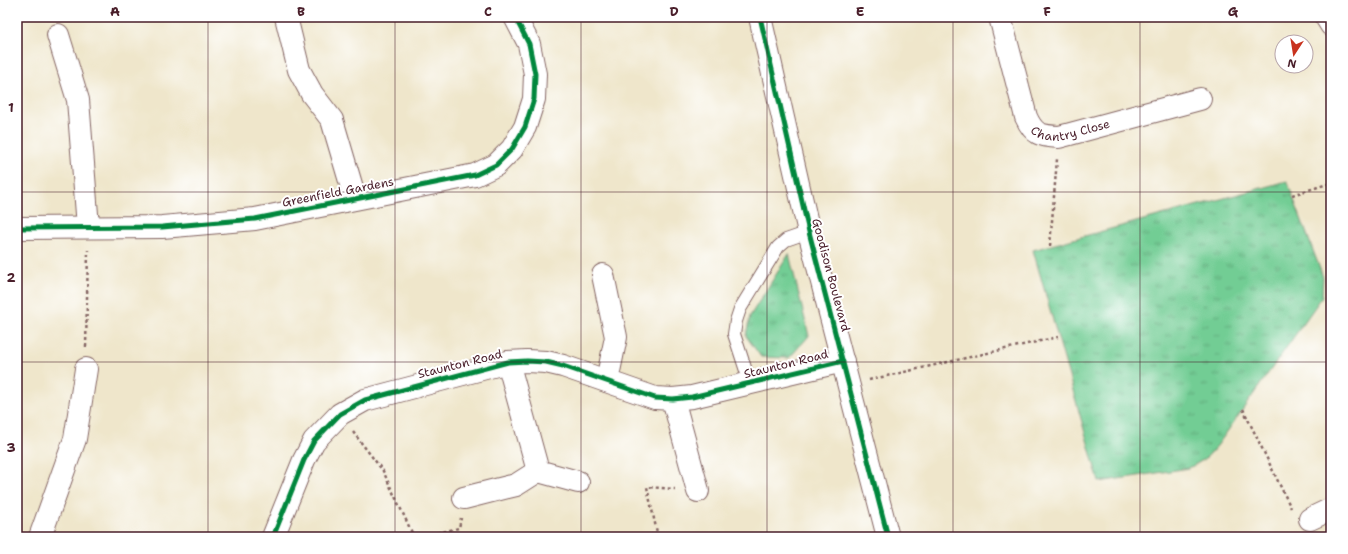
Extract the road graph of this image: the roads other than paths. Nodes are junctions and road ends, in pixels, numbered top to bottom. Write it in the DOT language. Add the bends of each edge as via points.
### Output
graph roads {
  1 [pos="286,17"];
  2 [pos="515,17"];
  3 [pos="760,17"];
  4 [pos="1000,17"];
  5 [pos="1326,17"];
  6 [pos="1331,25"];
  7 [pos="58,35"];
  8 [pos="1200,99"];
  9 [pos="355,198"];
  10 [pos="88,227"];
  11 [pos="17,228"];
  12 [pos="809,232"];
  13 [pos="603,275"];
  14 [pos="843,361"];
  15 [pos="508,362"];
  16 [pos="86,369"];
  17 [pos="607,381"];
  18 [pos="750,383"];
  19 [pos="673,399"];
  20 [pos="538,471"];
  21 [pos="578,482"];
  22 [pos="698,491"];
  23 [pos="464,498"];
  24 [pos="1331,509"];
  25 [pos="1301,515"];
  26 [pos="40,537"];
  27 [pos="273,537"];
  28 [pos="888,537"];
  1 -- 9 [label="street" via="299,70 312,94 332,120"];
  2 -- 9 [label="street, Greenfield Gardens" via="529,44 535,74 534,99 525,127 512,149 496,165 475,175"];
  3 -- 12 [label="street, Goodison Boulevard"];
  4 -- 8 [label="street, Chantry Close" via="1026,117 1031,128 1044,136 1059,137"];
  5 -- 6 [label="street"];
  7 -- 10 [label="street" via="78,100"];
  9 -- 10 [label="street, Greenfield Gardens" via="255,219 162,227"];
  10 -- 11 [label="street, Greenfield Gardens"];
  12 -- 14 [label="street, Goodison Boulevard"];
  12 -- 18 [label="lane" via="786,240 778,247 740,309 734,334"];
  13 -- 17 [label="street" via="616,337"];
  14 -- 18 [label="street, Staunton Road"];
  14 -- 28 [label="street, Goodison Boulevard"];
  15 -- 17 [label="street, Staunton Road" via="546,362"];
  15 -- 20 [label="street"];
  15 -- 27 [label="street, Staunton Road" via="365,400 340,414 314,442 304,460"];
  16 -- 26 [label="street" via="75,439"];
  17 -- 19 [label="street, Staunton Road" via="655,398"];
  18 -- 19 [label="street, Staunton Road"];
  19 -- 22 [label="street"];
  20 -- 21 [label="street"];
  20 -- 23 [label="street" via="516,485"];
  24 -- 25 [label="street"];
}
